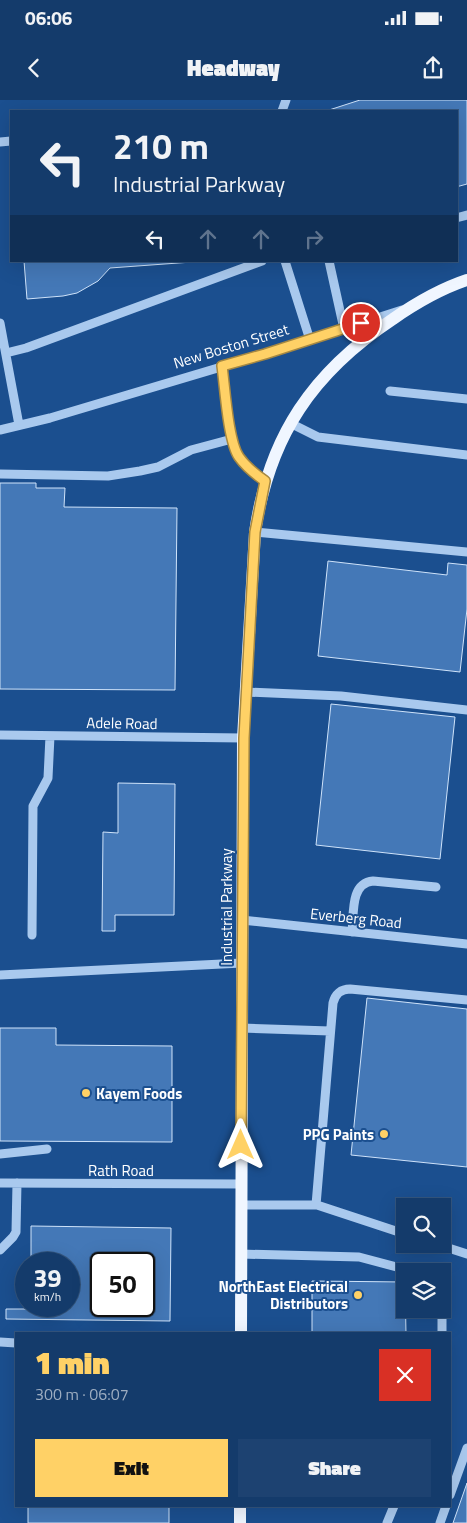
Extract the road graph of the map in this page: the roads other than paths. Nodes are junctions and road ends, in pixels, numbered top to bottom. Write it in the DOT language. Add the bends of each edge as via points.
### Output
graph roads {
  1 [pos="259,262"];
  2 [pos="285,262"];
  3 [pos="329,262"];
  4 [pos="467,280"];
  5 [pos="411,306"];
  6 [pos="0,323"];
  7 [pos="344,329"];
  8 [pos="310,340"];
  9 [pos="6,353"];
  10 [pos="222,366"];
  11 [pos="390,391"];
  12 [pos="467,399"];
  13 [pos="290,423"];
  14 [pos="19,426"];
  15 [pos="0,430"];
  16 [pos="232,439"];
  17 [pos="467,455"];
  18 [pos="0,474"];
  19 [pos="265,481"];
  20 [pos="255,532"];
  21 [pos="467,552"];
  22 [pos="246,692"];
  23 [pos="467,710"];
  24 [pos="0,735"];
  25 [pos="50,736"];
  26 [pos="244,738"];
  27 [pos="436,887"];
  28 [pos="242,920"];
  29 [pos="352,932"];
  30 [pos="32,935"];
  31 [pos="467,944"];
  32 [pos="242,963"];
  33 [pos="0,975"];
  34 [pos="467,1000"];
  35 [pos="242,1028"];
  36 [pos="330,1031"];
  37 [pos="47,1149"];
  38 [pos="0,1154"];
  39 [pos="0,1183"];
  40 [pos="17,1183"];
  41 [pos="241,1184"];
  42 [pos="241,1204"];
  43 [pos="316,1205"];
  44 [pos="396,1231"];
  45 [pos="451,1249"];
  46 [pos="0,1250"];
  47 [pos="241,1254"];
  48 [pos="467,1254"];
  49 [pos="396,1267"];
  50 [pos="442,1318"];
  51 [pos="241,1332"];
  52 [pos="442,1332"];
  53 [pos="0,1342"];
  54 [pos="15,1343"];
  55 [pos="467,1448"];
  56 [pos="451,1492"];
  57 [pos="240,1507"];
  58 [pos="394,1507"];
  59 [pos="446,1507"];
  60 [pos="240,1523"];
  61 [pos="386,1523"];
  62 [pos="440,1523"];
  1 -- 9 [label="street"];
  2 -- 8 [label="street"];
  3 -- 7 [label="street"];
  4 -- 5 [label="main road, New Boston Street"];
  5 -- 7 [label="street, New Boston Street"];
  5 -- 13 [label="main road, Industrial Parkway" via="353,348 329,371 306,397"];
  6 -- 9 [label="street"];
  7 -- 8 [label="street, New Boston Street"];
  8 -- 10 [label="street, New Boston Street"];
  9 -- 14 [label="street"];
  10 -- 14 [label="street, New Boston Street"];
  10 -- 16 [label="street"];
  11 -- 12 [label="street"];
  13 -- 17 [label="street" via="318,437"];
  13 -- 19 [label="main road, Industrial Parkway"];
  14 -- 15 [label="street, New Boston Street"];
  16 -- 18 [label="street" via="191,450 158,467 108,476"];
  16 -- 19 [label="street" via="238,456"];
  19 -- 20 [label="main road, Industrial Parkway"];
  20 -- 21 [label="street"];
  20 -- 22 [label="main road, Industrial Parkway"];
  22 -- 23 [label="street" via="341,696"];
  22 -- 26 [label="main road, Industrial Parkway"];
  24 -- 25 [label="street, Adele Road"];
  25 -- 26 [label="street, Adele Road"];
  25 -- 30 [label="street" via="48,778 32,810"];
  26 -- 28 [label="main road, Industrial Parkway"];
  27 -- 29 [label="street" via="364,883 356,892"];
  28 -- 29 [label="street, Everberg Road"];
  28 -- 32 [label="main road, Industrial Parkway"];
  29 -- 31 [label="street, Everberg Road"];
  32 -- 33 [label="street"];
  32 -- 35 [label="main road, Industrial Parkway"];
  34 -- 36 [label="street" via="347,988 335,997"];
  35 -- 36 [label="street"];
  35 -- 41 [label="main road, Industrial Parkway"];
  36 -- 43 [label="street"];
  37 -- 38 [label="street"];
  39 -- 40 [label="street, Rath Road"];
  40 -- 41 [label="street, Rath Road"];
  40 -- 46 [label="street" via="16,1232"];
  41 -- 42 [label="main road, Industrial Parkway"];
  42 -- 43 [label="street"];
  42 -- 47 [label="main road, Industrial Parkway"];
  43 -- 44 [label="street"];
  45 -- 48 [label="street"];
  47 -- 49 [label="street" via="359,1257"];
  47 -- 51 [label="main road, Industrial Parkway"];
  50 -- 52 [label="street"];
  53 -- 54 [label="street"];
  55 -- 56 [label="street"];
  57 -- 60 [label="main road"];
  58 -- 61 [label="street"];
  59 -- 62 [label="street"];
}
